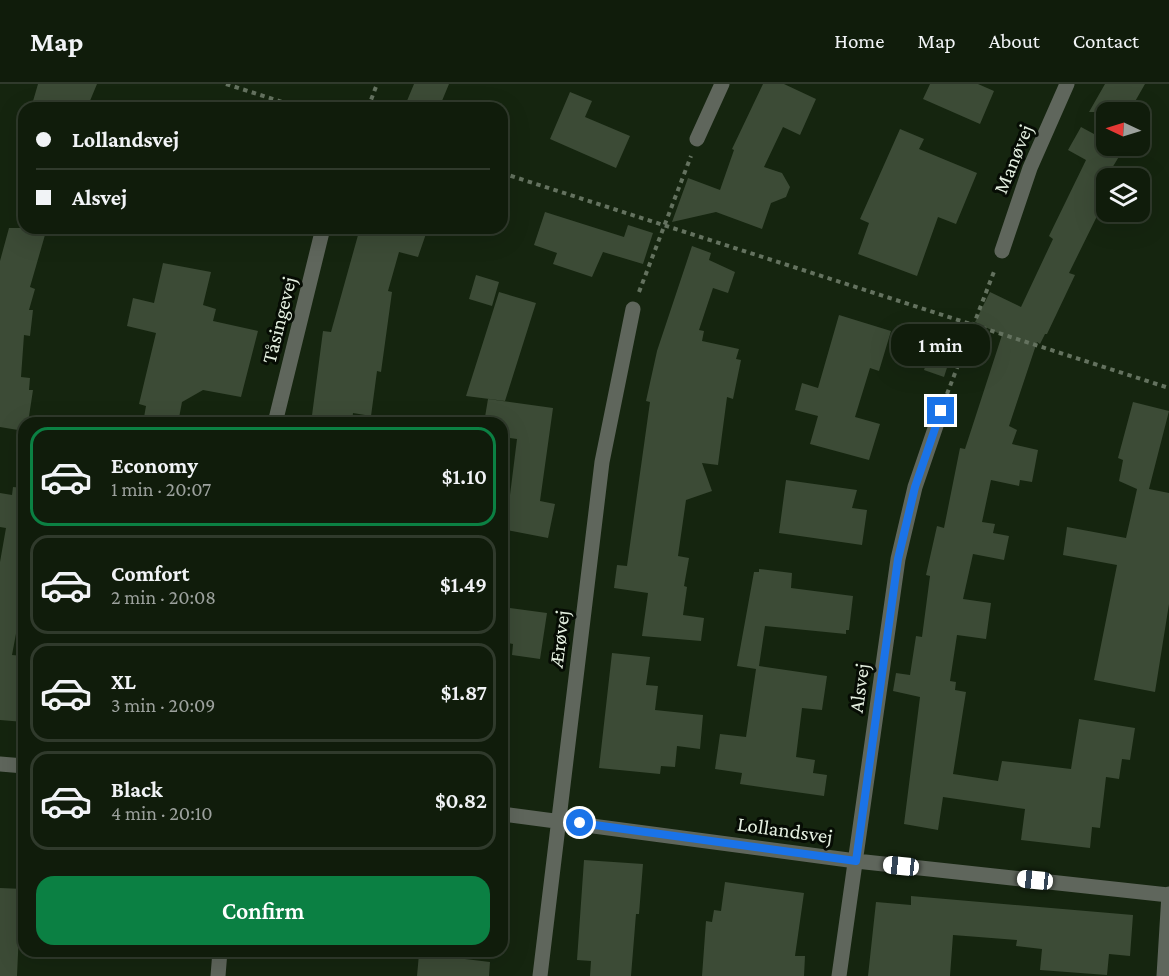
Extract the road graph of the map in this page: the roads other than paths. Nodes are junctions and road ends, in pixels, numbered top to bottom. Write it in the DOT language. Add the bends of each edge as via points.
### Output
graph roads {
  1 [pos="722,84"];
  2 [pos="1067,84"];
  3 [pos="697,139"];
  4 [pos="322,234"];
  5 [pos="1002,250"];
  6 [pos="633,309"];
  7 [pos="941,411"];
  8 [pos="276,417"];
  9 [pos="0,764"];
  10 [pos="18,766"];
  11 [pos="508,815"];
  12 [pos="557,820"];
  13 [pos="856,861"];
  14 [pos="1169,894"];
  15 [pos="220,957"];
  16 [pos="218,976"];
  17 [pos="540,976"];
  18 [pos="839,976"];
  19 [pos="1164,976"];
  1 -- 3 [label="street"];
  2 -- 5 [label="street, Manøvej" via="1030,168"];
  4 -- 8 [label="street, Tåsingevej"];
  6 -- 12 [label="street, Ærøvej" via="602,462"];
  7 -- 13 [label="street, Alsvej" via="915,487 898,559"];
  9 -- 10 [label="street"];
  11 -- 12 [label="street, Lollandsvej"];
  12 -- 13 [label="street, Lollandsvej"];
  12 -- 17 [label="street, Ærøvej"];
  13 -- 14 [label="street, Lollandsvej"];
  13 -- 18 [label="street, Alsvej"];
  14 -- 19 [label="street"];
  15 -- 16 [label="street"];
}
